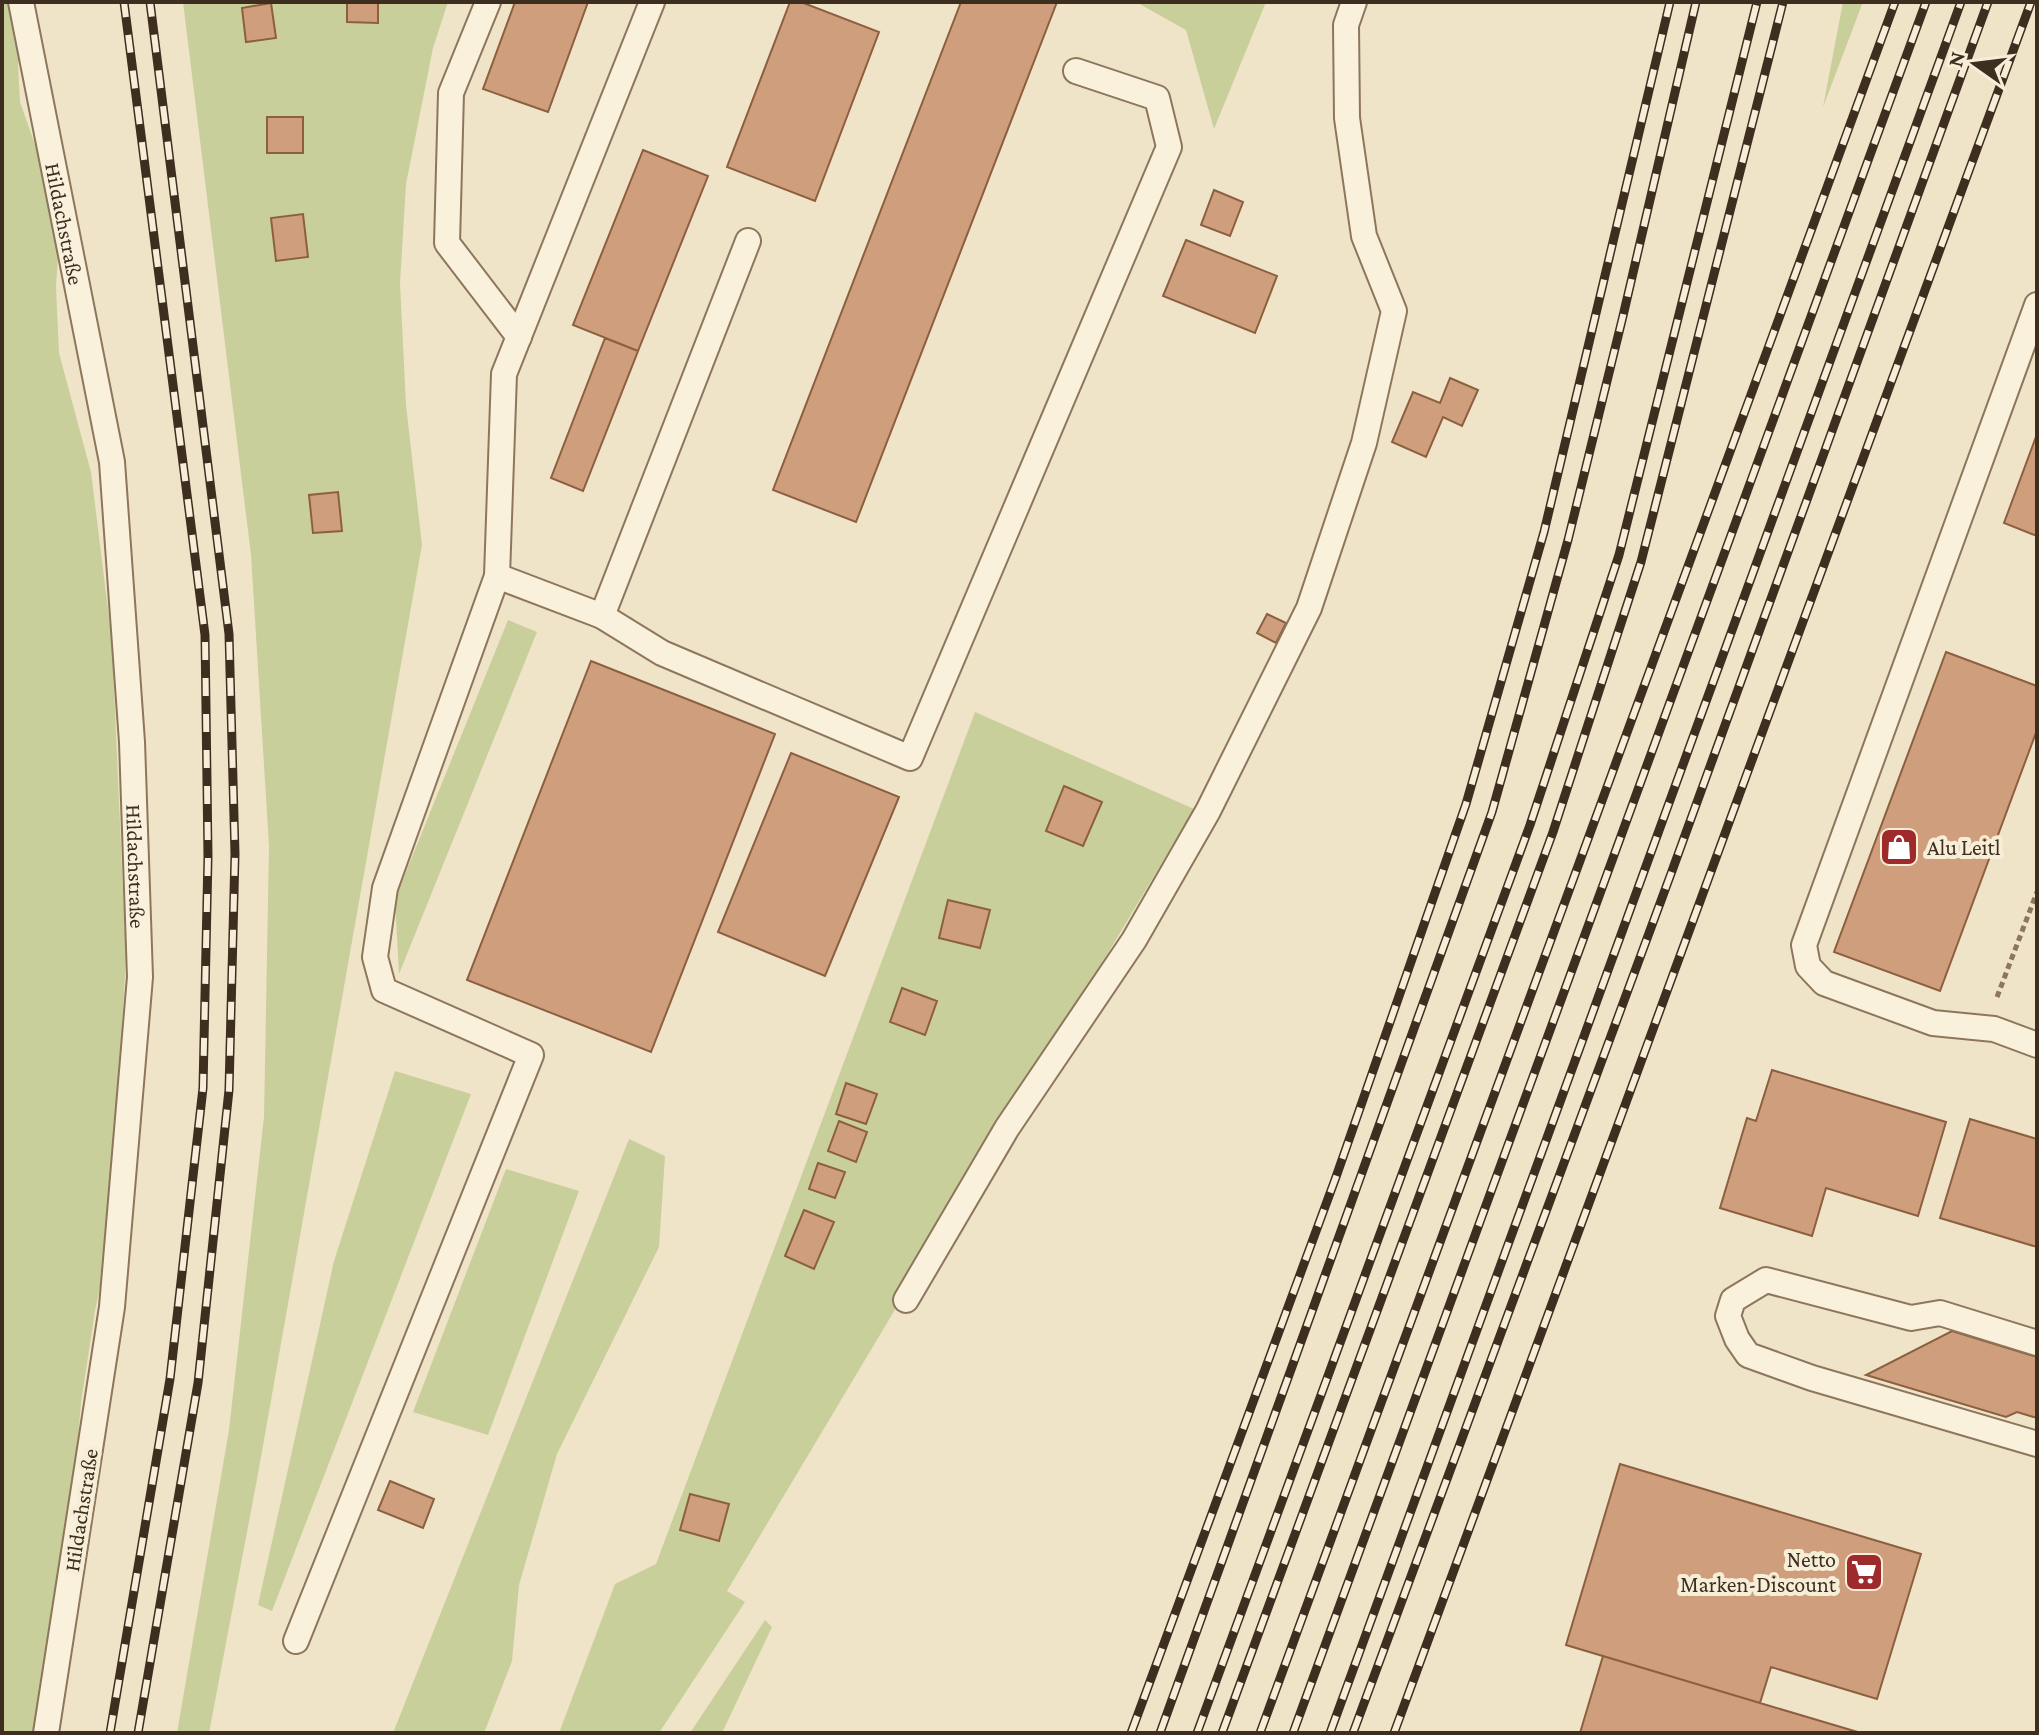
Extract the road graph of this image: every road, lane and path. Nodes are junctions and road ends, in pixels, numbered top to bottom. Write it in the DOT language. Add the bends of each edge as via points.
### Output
graph roads {
  1 [pos="21,2"];
  2 [pos="488,2"];
  3 [pos="652,2"];
  4 [pos="1354,2"];
  5 [pos="1076,71"];
  6 [pos="748,241"];
  7 [pos="2037,305"];
  8 [pos="519,337"];
  9 [pos="497,576"];
  10 [pos="602,616"];
  11 [pos="2037,892"];
  12 [pos="1986,1028"];
  13 [pos="2037,1045"];
  14 [pos="906,1300"];
  15 [pos="2037,1343"];
  16 [pos="2037,1444"];
  17 [pos="296,1641"];
  18 [pos="46,1733"];
  1 -- 18 [label="lane, Hildachstraße" via="112,462 132,742 140,977 112,1307"];
  2 -- 8 [label="lane" via="451,93 447,243"];
  3 -- 8 [label="lane"];
  4 -- 14 [label="lane" via="1346,25 1347,118 1364,236 1394,311 1364,443 1309,608 1208,811 1134,940 1007,1128"];
  5 -- 10 [label="lane" via="1157,98 1169,147 910,758 662,653"];
  6 -- 10 [label="lane"];
  7 -- 12 [label="lane" via="1804,945 1808,966 1824,983 1933,1023"];
  8 -- 9 [label="lane" via="504,374"];
  9 -- 10 [label="lane"];
  9 -- 17 [label="lane" via="385,888 375,957 384,990 531,1055"];
  11 -- 12 [label="path"];
  12 -- 13 [label="lane"];
  15 -- 16 [label="lane" via="1940,1313 1911,1318 1766,1280 1733,1300 1728,1316 1748,1355"];
}
